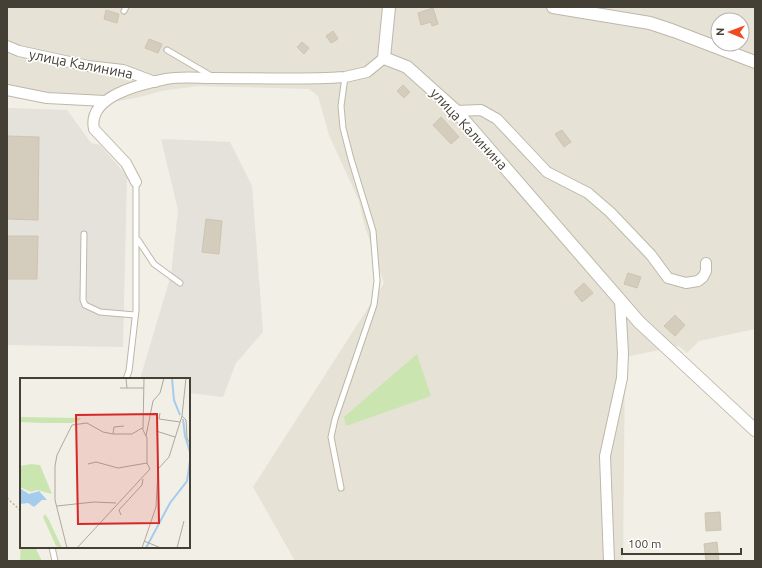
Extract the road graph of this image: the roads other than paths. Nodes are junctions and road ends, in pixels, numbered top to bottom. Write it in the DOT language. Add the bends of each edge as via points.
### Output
graph roads {
  1 [pos="389,7"];
  2 [pos="553,7"];
  3 [pos="7,46"];
  4 [pos="167,50"];
  5 [pos="384,58"];
  6 [pos="755,62"];
  7 [pos="345,77"];
  8 [pos="215,78"];
  9 [pos="155,82"];
  10 [pos="7,90"];
  11 [pos="105,101"];
  12 [pos="456,111"];
  13 [pos="136,182"];
  14 [pos="84,234"];
  15 [pos="137,239"];
  16 [pos="706,263"];
  17 [pos="180,283"];
  18 [pos="620,300"];
  19 [pos="135,315"];
  20 [pos="126,378"];
  21 [pos="755,430"];
  22 [pos="341,488"];
  23 [pos="52,548"];
  24 [pos="55,561"];
  25 [pos="610,561"];
  1 -- 5 [label="street"];
  2 -- 6 [label="street" via="650,23"];
  3 -- 9 [label="street, улица Калинина" via="88,66 123,70"];
  4 -- 8 [label="lane"];
  5 -- 7 [label="street, улица Калинина" via="367,72"];
  5 -- 12 [label="street, улица Калинина" via="407,67"];
  7 -- 8 [label="street, улица Калинина"];
  7 -- 22 [label="lane" via="341,106 343,128 373,231 377,280 374,305 334,419 331,437"];
  8 -- 9 [label="street, улица Калинина" via="167,79"];
  9 -- 11 [label="street, улица Калинина" via="125,91"];
  10 -- 11 [label="street, улица Калинина" via="48,98"];
  11 -- 13 [label="street, улица Калинина" via="95,112 94,129 126,164"];
  12 -- 16 [label="street" via="481,110 497,119 547,172 588,193 610,212 651,255 668,278 686,282 698,281 706,271"];
  12 -- 18 [label="street, улица Калинина"];
  13 -- 15 [label="lane"];
  14 -- 19 [label="lane" via="85,305 100,312"];
  15 -- 17 [label="lane" via="154,264"];
  15 -- 19 [label="lane"];
  18 -- 21 [label="street, улица Калинина" via="639,322"];
  18 -- 25 [label="street" via="622,378 605,456"];
  19 -- 20 [label="lane"];
  23 -- 24 [label="lane"];
}
